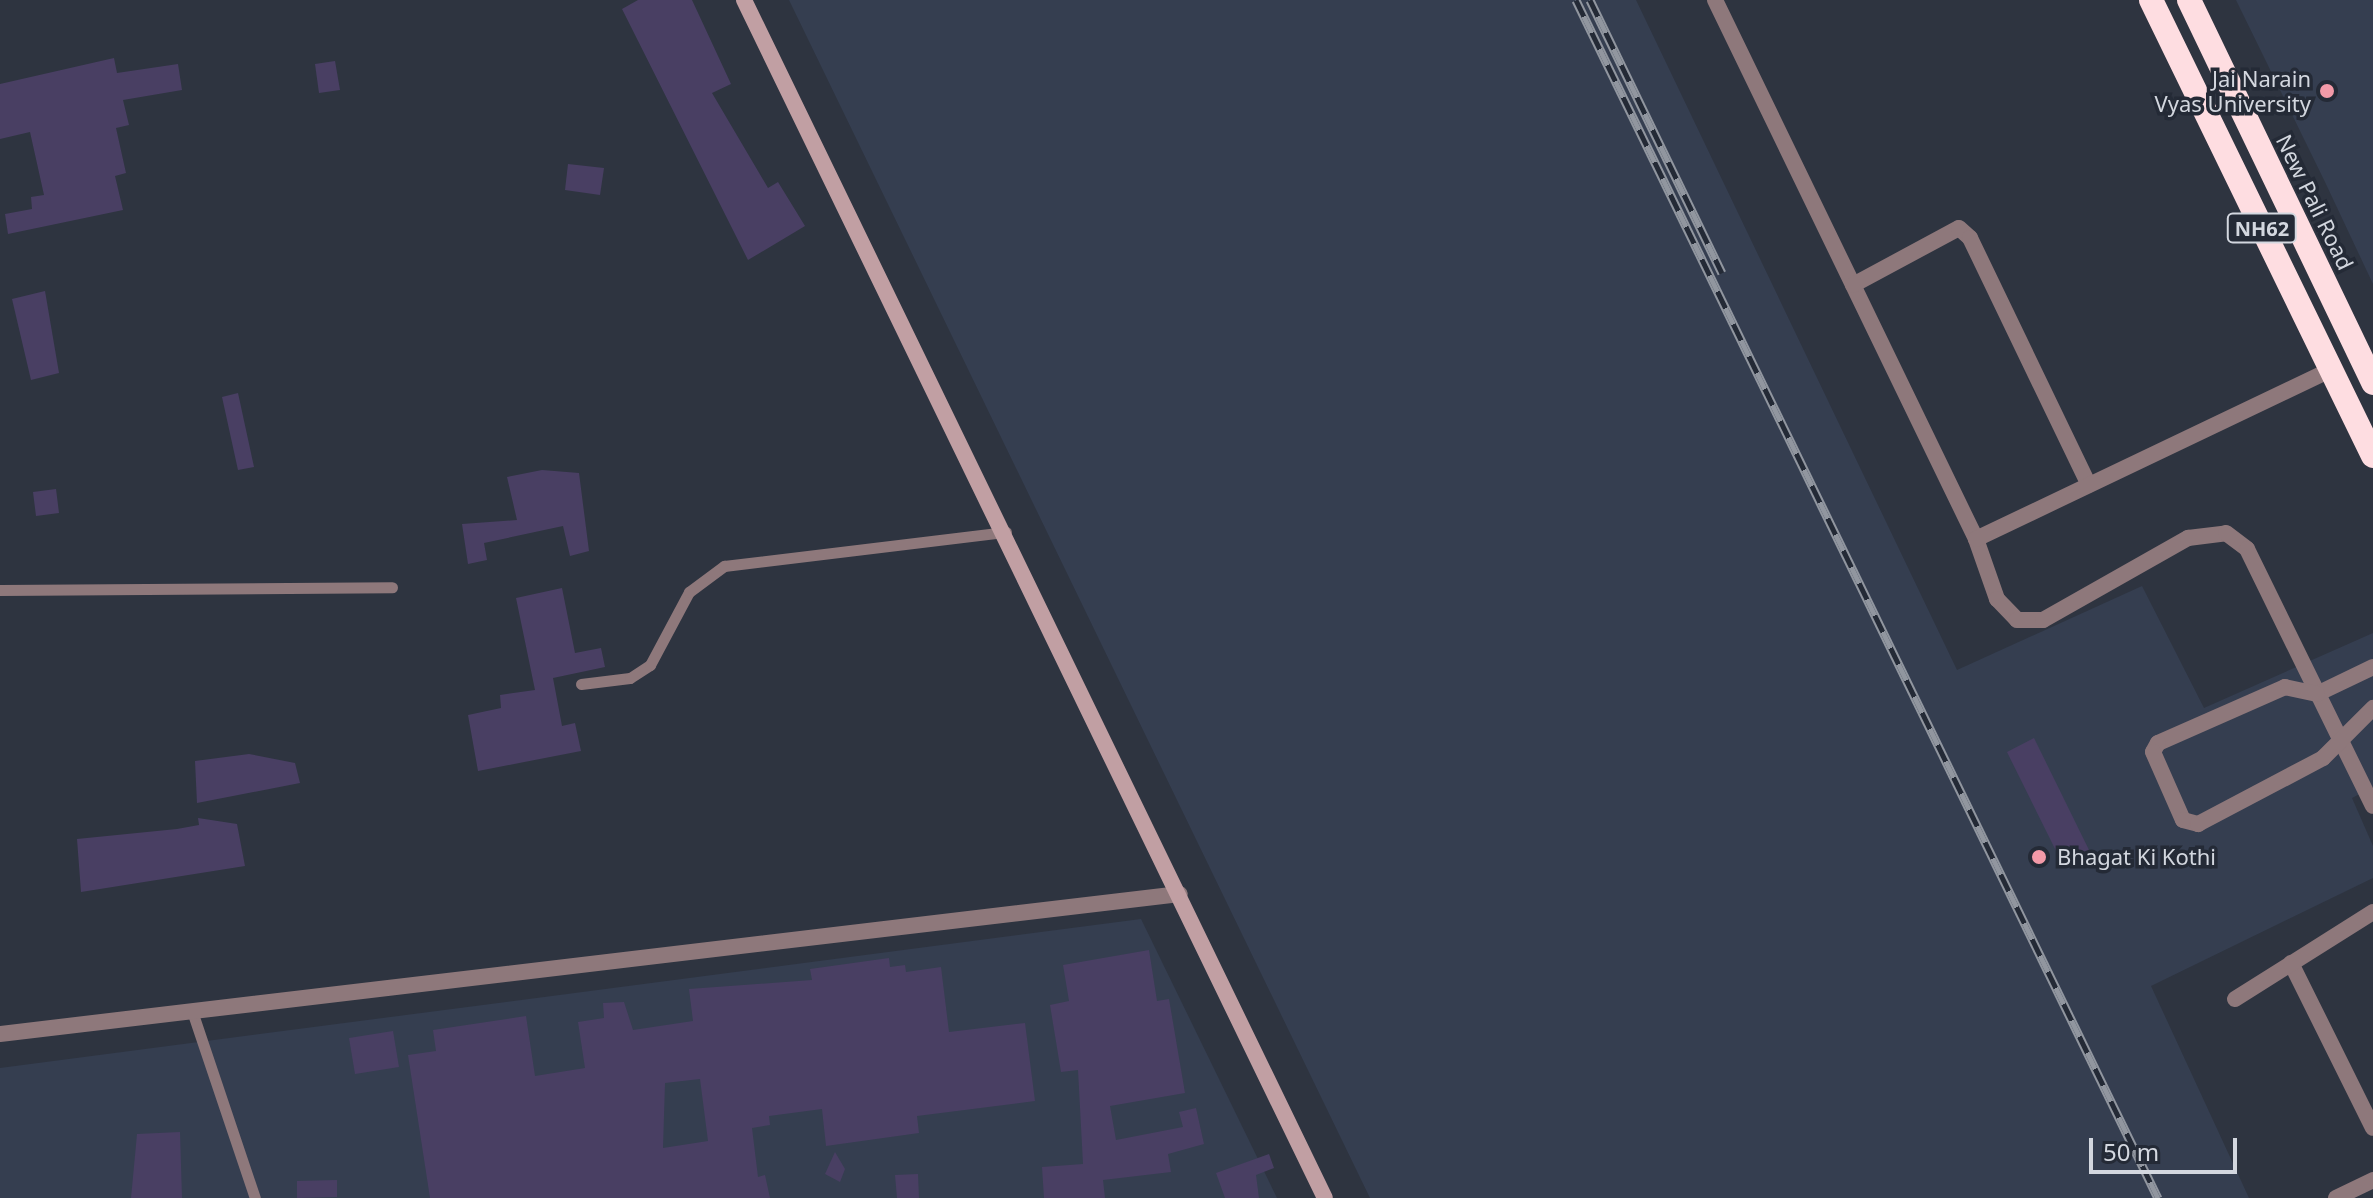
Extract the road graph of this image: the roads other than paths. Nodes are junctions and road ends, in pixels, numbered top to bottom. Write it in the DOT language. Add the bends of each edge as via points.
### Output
graph roads {
  1 [pos="744,0"];
  2 [pos="1715,0"];
  3 [pos="2151,0"];
  4 [pos="2189,0"];
  5 [pos="1853,285"];
  6 [pos="2331,370"];
  7 [pos="2373,383"];
  8 [pos="2373,456"];
  9 [pos="2089,485"];
  10 [pos="1006,532"];
  11 [pos="1976,539"];
  12 [pos="392,587"];
  13 [pos="0,590"];
  14 [pos="2373,667"];
  15 [pos="581,684"];
  16 [pos="2317,694"];
  17 [pos="2373,708"];
  18 [pos="2340,738"];
  19 [pos="2373,806"];
  20 [pos="1180,894"];
  21 [pos="2373,912"];
  22 [pos="2291,963"];
  23 [pos="2235,999"];
  24 [pos="192,1011"];
  25 [pos="0,1034"];
  26 [pos="2373,1128"];
  27 [pos="2373,1180"];
  28 [pos="255,1198"];
  29 [pos="1325,1198"];
  30 [pos="2336,1198"];
  1 -- 10 [label="street"];
  2 -- 5 [label="street"];
  3 -- 6 [label="highway, NH62"];
  4 -- 7 [label="highway, New Pali Road / NH62"];
  5 -- 9 [label="street" via="1959,228 1970,238"];
  5 -- 11 [label="street"];
  6 -- 8 [label="highway, NH62"];
  6 -- 9 [label="street"];
  9 -- 11 [label="street"];
  10 -- 15 [label="lane" via="724,566 689,592 650,665 630,678"];
  10 -- 20 [label="street"];
  11 -- 16 [label="street" via="1997,599 2017,620 2043,620 2188,538 2226,533 2247,549"];
  12 -- 13 [label="lane"];
  14 -- 16 [label="street"];
  16 -- 18 [label="street"];
  16 -- 18 [label="street" via="2285,687 2158,743 2155,760 2183,820 2198,824 2323,758"];
  17 -- 18 [label="street"];
  18 -- 19 [label="street"];
  20 -- 24 [label="street"];
  20 -- 29 [label="street"];
  21 -- 22 [label="street"];
  22 -- 23 [label="street"];
  22 -- 26 [label="street"];
  24 -- 25 [label="street"];
  24 -- 28 [label="lane"];
  27 -- 30 [label="street"];
}
